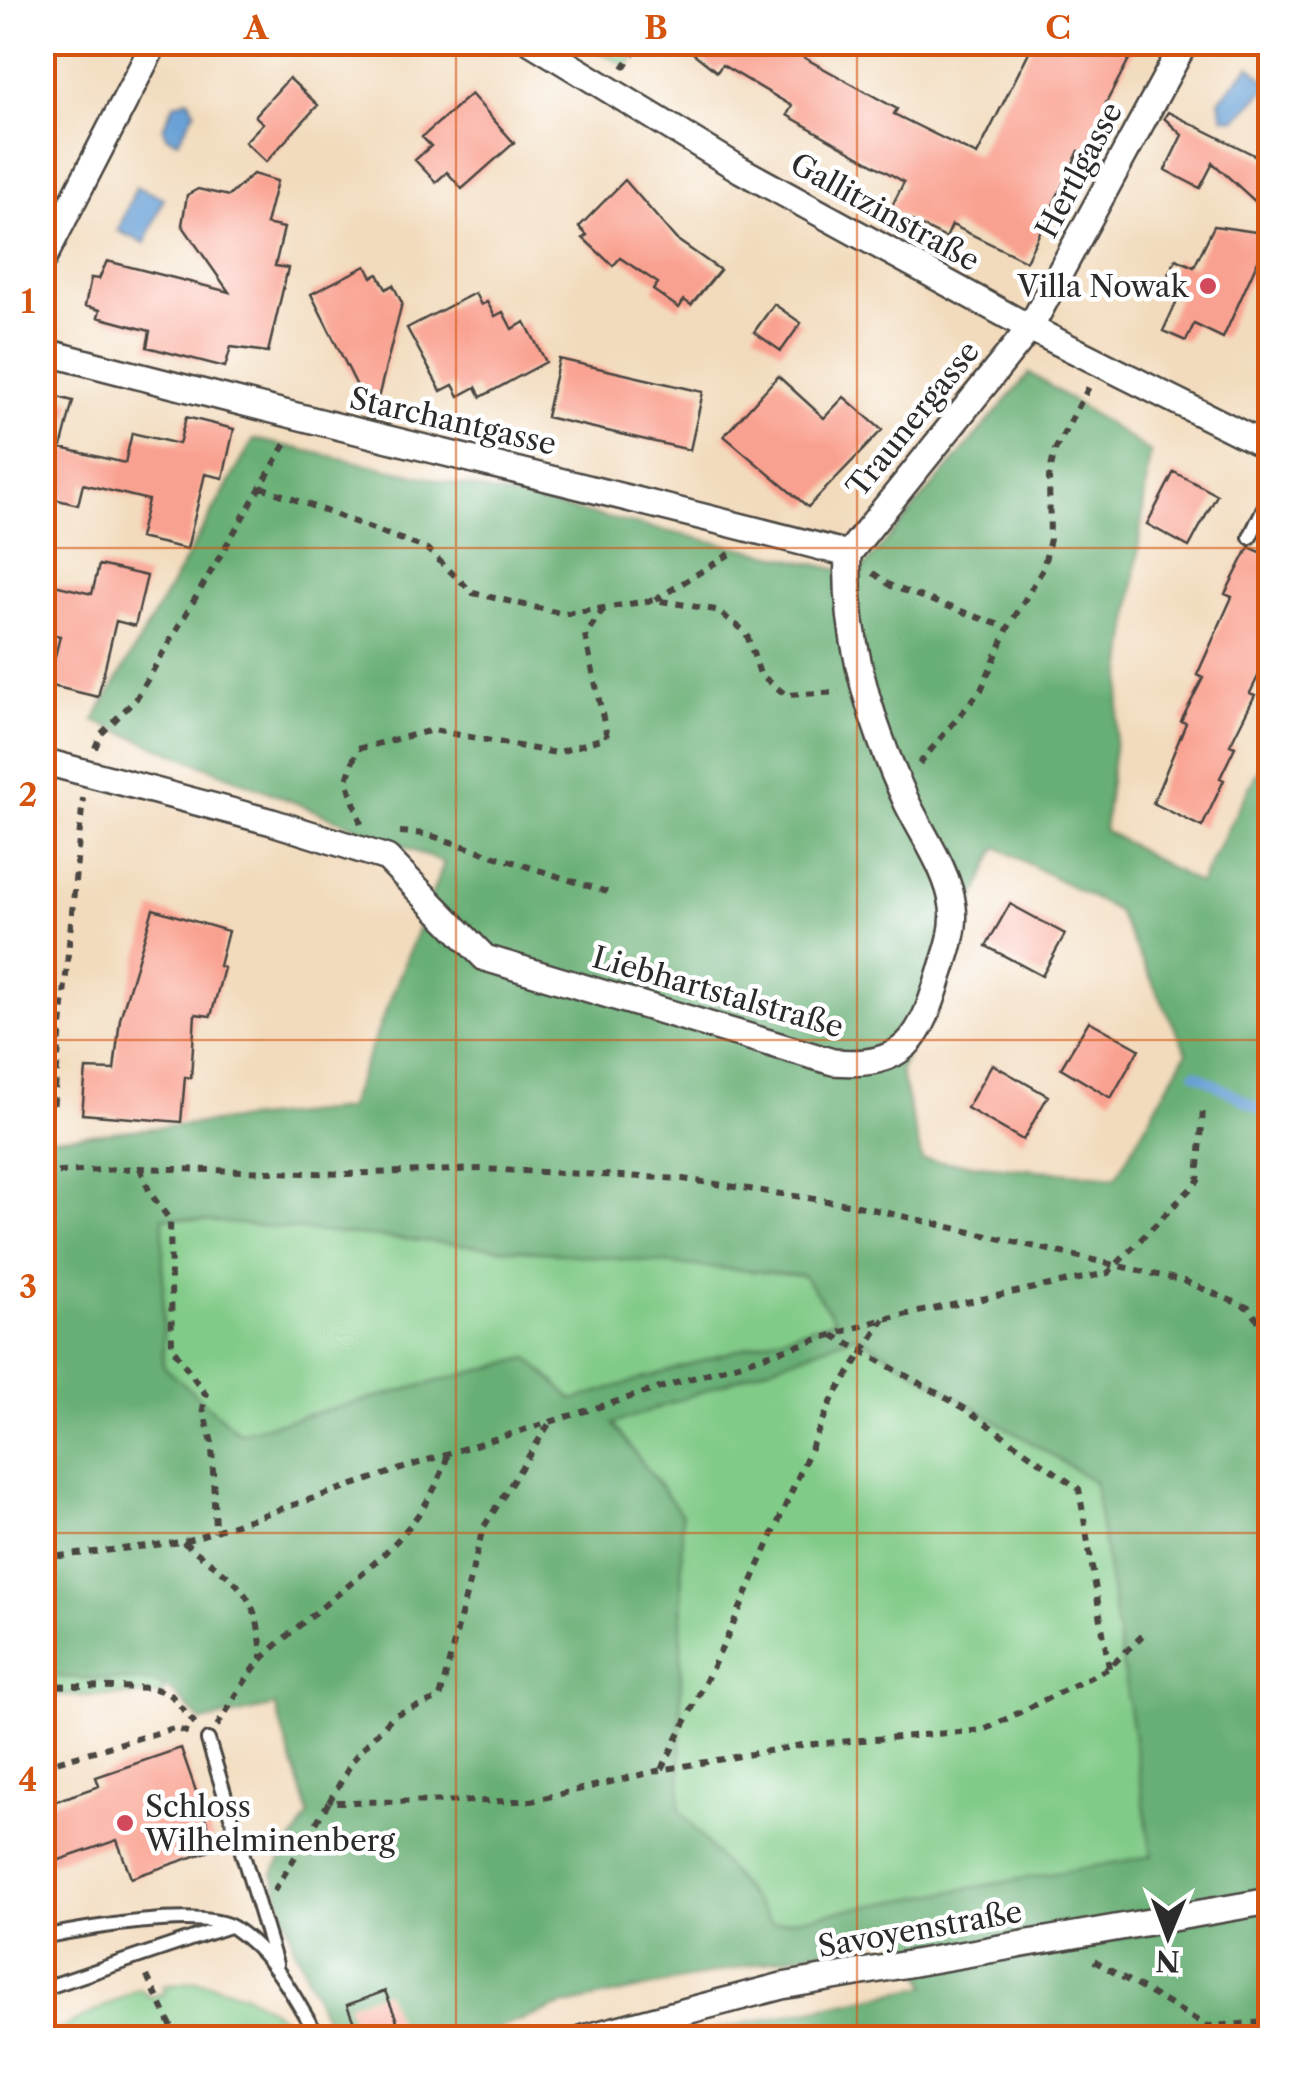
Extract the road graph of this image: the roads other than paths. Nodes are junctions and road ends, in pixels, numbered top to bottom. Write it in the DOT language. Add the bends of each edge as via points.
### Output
graph roads {
  1 [pos="154,42"];
  2 [pos="531,42"];
  3 [pos="1185,42"];
  4 [pos="42,261"];
  5 [pos="1030,328"];
  6 [pos="42,351"];
  7 [pos="1270,448"];
  8 [pos="1270,495"];
  9 [pos="1250,537"];
  10 [pos="848,554"];
  11 [pos="42,762"];
  12 [pos="208,1740"];
  13 [pos="1270,1900"];
  14 [pos="231,1926"];
  15 [pos="42,1937"];
  16 [pos="276,1966"];
  17 [pos="42,1989"];
  18 [pos="318,2038"];
  19 [pos="584,2038"];
  1 -- 4 [label="street"];
  2 -- 5 [label="street, Gallitzinstraße" via="742,170"];
  3 -- 5 [label="street, Hertlgasse"];
  5 -- 7 [label="street, Gallitzinstraße"];
  5 -- 10 [label="street, Traunergasse"];
  6 -- 10 [label="street, Starchantgasse"];
  8 -- 9 [label="lane"];
  10 -- 11 [label="street, Liebhartstalstraße" via="865,691 950,894 953,923 921,1029 893,1056 864,1065 832,1062 485,958 387,858"];
  12 -- 16 [label="lane"];
  13 -- 19 [label="street, Savoyenstraße" via="782,1986"];
  14 -- 15 [label="lane" via="176,1918"];
  14 -- 16 [label="lane"];
  14 -- 17 [label="lane"];
  16 -- 18 [label="lane"];
}
